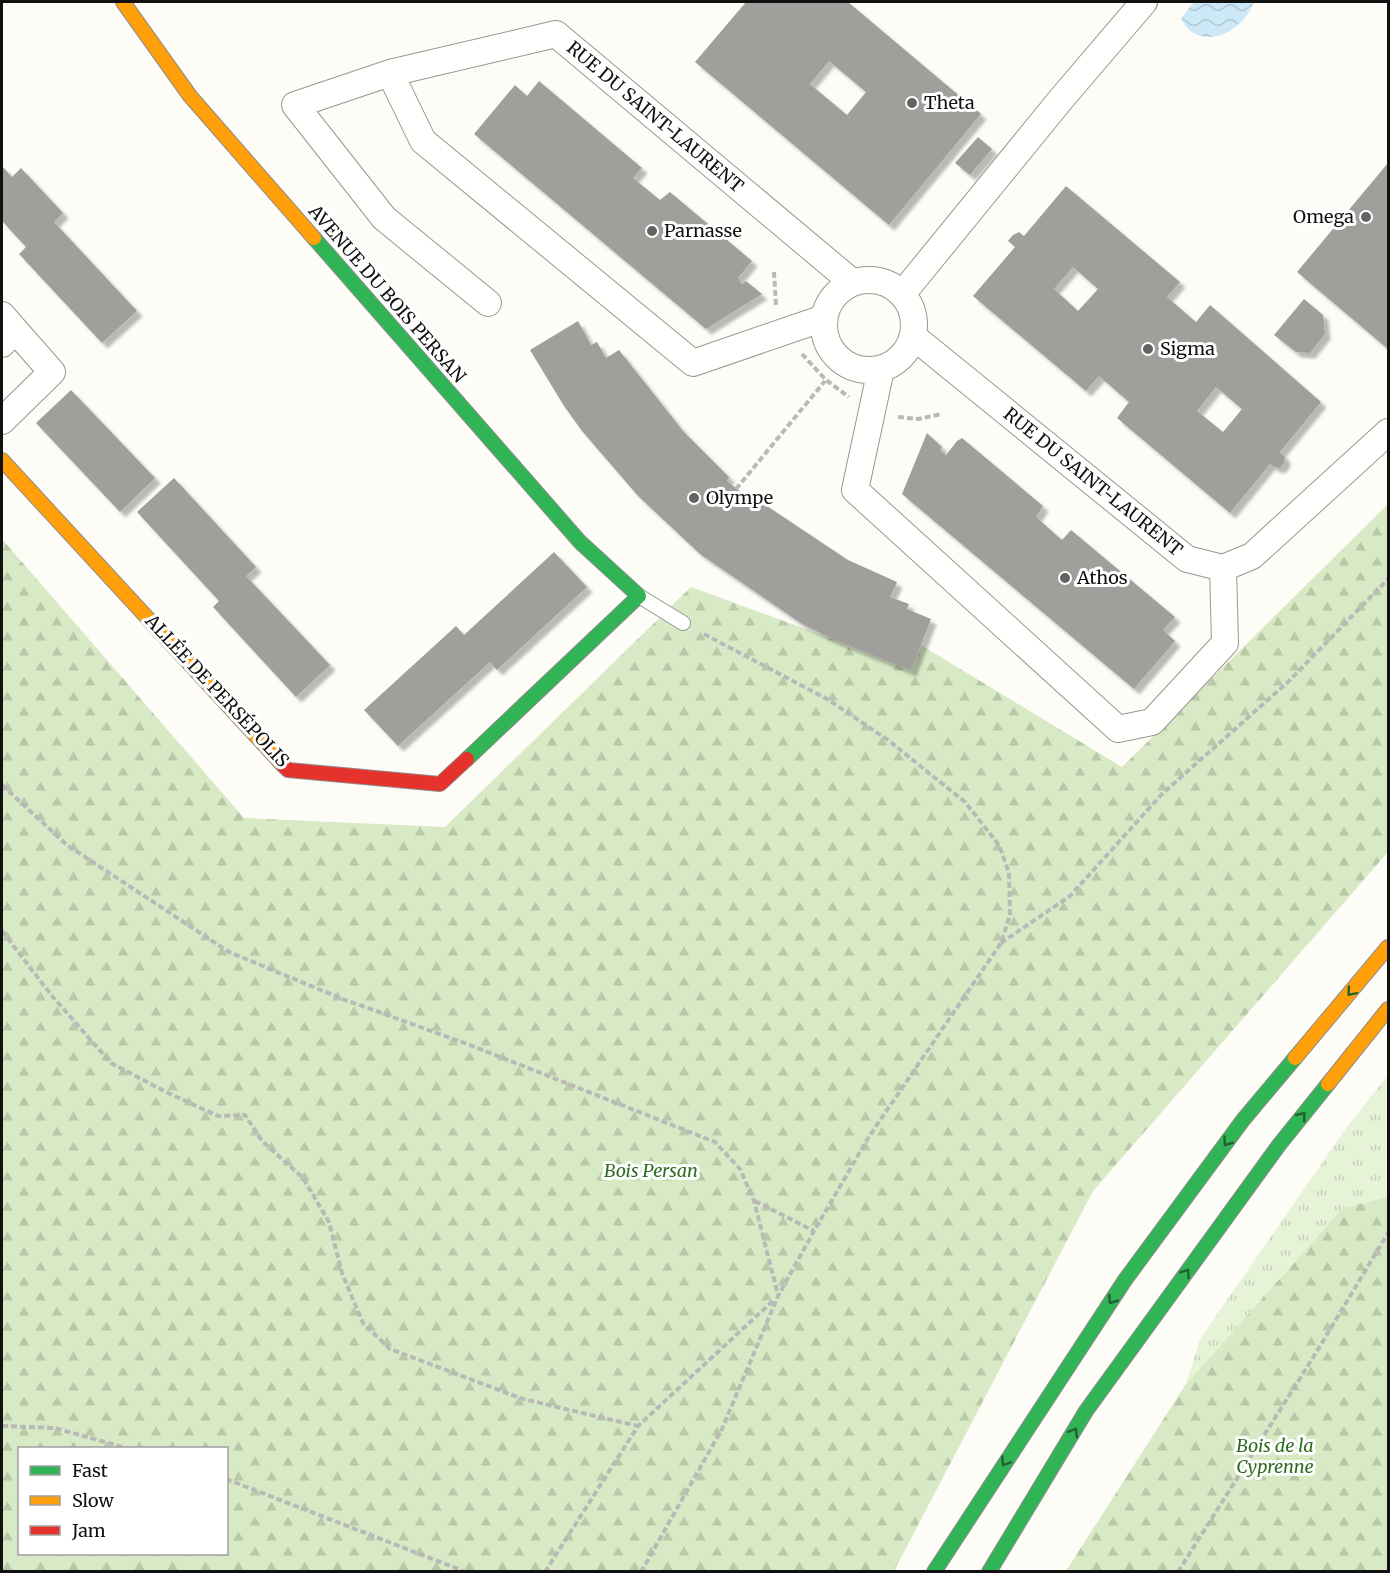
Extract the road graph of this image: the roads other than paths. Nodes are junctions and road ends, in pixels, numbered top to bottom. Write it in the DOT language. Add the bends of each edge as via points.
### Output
graph roads {
  1 [pos="123,2"];
  2 [pos="1144,2"];
  3 [pos="390,74"];
  4 [pos="852,282"];
  5 [pos="903,293"];
  6 [pos="488,303"];
  7 [pos="824,318"];
  8 [pos="6,330"];
  9 [pos="914,337"];
  10 [pos="881,369"];
  11 [pos="2,421"];
  12 [pos="1389,432"];
  13 [pos="2,460"];
  14 [pos="1223,568"];
  15 [pos="639,596"];
  16 [pos="683,623"];
  17 [pos="1389,947"];
  18 [pos="1389,1009"];
  19 [pos="934,1572"];
  20 [pos="989,1572"];
  1 -- 15 [label="main road, AVENUE DU BOIS PERSAN" via="190,96 580,542"];
  2 -- 5 [label="street"];
  3 -- 4 [label="street, RUE DU SAINT-LAURENT" via="556,34"];
  3 -- 6 [label="street, RUE DU SAINT-LAURENT" via="295,105 384,218"];
  3 -- 7 [label="street" via="423,141 693,363"];
  4 -- 5 [label="street" via="879,280"];
  4 -- 7 [label="street" via="838,291"];
  5 -- 9 [label="street" via="916,321"];
  7 -- 10 [label="street" via="827,340 839,359 852,367"];
  8 -- 11 [label="street" via="52,372"];
  9 -- 10 [label="street" via="907,352"];
  9 -- 14 [label="street, RUE DU SAINT-LAURENT" via="1187,559"];
  10 -- 14 [label="street" via="855,490 1118,729 1152,722 1225,643"];
  12 -- 14 [label="street" via="1252,556"];
  13 -- 15 [label="main road, ALLÉE DE PERSÉPOLIS" via="288,770 440,784"];
  15 -- 16 [label="lane"];
  17 -- 19 [label="main road, one-way" via="1243,1120 1125,1280"];
  20 -- 18 [label="main road, one-way" via="1086,1411 1279,1145"];
}
